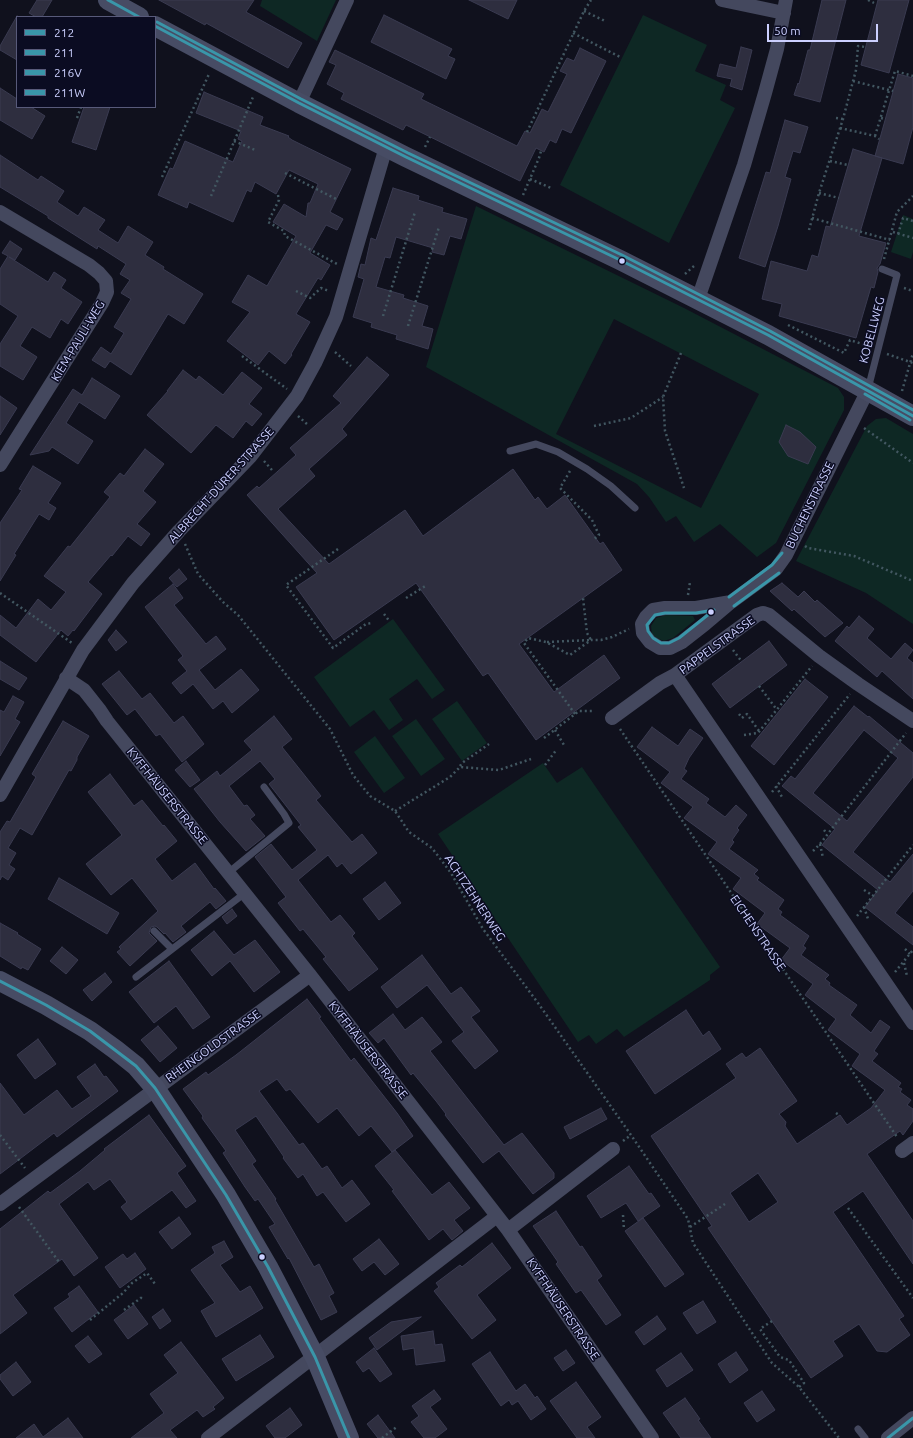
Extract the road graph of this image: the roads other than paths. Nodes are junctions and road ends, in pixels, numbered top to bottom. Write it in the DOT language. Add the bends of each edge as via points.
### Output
graph roads {
  1 [pos="108,0"];
  2 [pos="347,0"];
  3 [pos="722,0"];
  4 [pos="785,6"];
  5 [pos="137,16"];
  6 [pos="156,27"];
  7 [pos="299,103"];
  8 [pos="386,147"];
  9 [pos="0,212"];
  10 [pos="882,269"];
  11 [pos="698,299"];
  12 [pos="868,390"];
  13 [pos="913,416"];
  14 [pos="510,451"];
  15 [pos="0,465"];
  16 [pos="635,508"];
  17 [pos="731,602"];
  18 [pos="675,675"];
  19 [pos="66,678"];
  20 [pos="612,718"];
  21 [pos="911,725"];
  22 [pos="264,788"];
  23 [pos="0,795"];
  24 [pos="228,873"];
  25 [pos="245,893"];
  26 [pos="154,931"];
  27 [pos="172,949"];
  28 [pos="310,975"];
  29 [pos="136,977"];
  30 [pos="0,981"];
  31 [pos="913,1023"];
  32 [pos="155,1088"];
  33 [pos="613,1149"];
  34 [pos="0,1204"];
  35 [pos="497,1216"];
  36 [pos="508,1230"];
  37 [pos="315,1357"];
  38 [pos="913,1418"];
  39 [pos="858,1429"];
  40 [pos="208,1438"];
  41 [pos="349,1438"];
  42 [pos="652,1438"];
  43 [pos="865,1438"];
  44 [pos="888,1438"];
  1 -- 5 [label="main road"];
  2 -- 7 [label="street"];
  3 -- 4 [label="street"];
  4 -- 11 [label="street" via="777,49 744,165"];
  6 -- 7 [label="main road"];
  7 -- 8 [label="main road"];
  8 -- 11 [label="main road"];
  8 -- 19 [label="street, ALBRECHT-DÜRER-STRASSE" via="336,317 297,396 250,457 133,583 83,650"];
  9 -- 15 [label="street, KIEM-PAULI-WEG" via="89,265 106,282 106,292 102,303"];
  10 -- 12 [label="lane, KOBELLWEG" via="897,276"];
  11 -- 12 [label="main road"];
  12 -- 13 [label="main road"];
  12 -- 17 [label="street, BUCHENSTRASSE" via="786,555 776,569"];
  14 -- 16 [label="lane" via="536,444 558,452 611,486"];
  17 -- 17 [label="street, BUCHENSTRASSE" via="696,608 653,610 642,624 643,633 650,642 660,648 670,648 682,642"];
  18 -- 20 [label="street, PAPPELSTRASSE"];
  18 -- 21 [label="street, PAPPELSTRASSE" via="763,613 769,615"];
  18 -- 31 [label="street"];
  19 -- 23 [label="street, ALBRECHT-DÜRER-STRASSE"];
  19 -- 24 [label="street, KYFFHÄUSERSTRASSE" via="84,690"];
  22 -- 24 [label="lane" via="289,823"];
  24 -- 25 [label="street, KYFFHÄUSERSTRASSE"];
  25 -- 27 [label="lane"];
  25 -- 28 [label="street, KYFFHÄUSERSTRASSE"];
  26 -- 27 [label="lane"];
  27 -- 29 [label="lane"];
  28 -- 32 [label="street, RHEINGOLDSTRASSE"];
  28 -- 35 [label="street, KYFFHÄUSERSTRASSE"];
  30 -- 32 [label="main road" via="46,1004 90,1031 136,1066"];
  32 -- 34 [label="street, RHEINGOLDSTRASSE"];
  32 -- 37 [label="main road" via="245,1226"];
  33 -- 36 [label="street"];
  35 -- 36 [label="street, KYFFHÄUSERSTRASSE"];
  35 -- 37 [label="street"];
  36 -- 42 [label="street, KYFFHÄUSERSTRASSE"];
  37 -- 40 [label="street"];
  37 -- 41 [label="main road"];
  38 -- 44 [label="street"];
  39 -- 43 [label="lane"];
}
